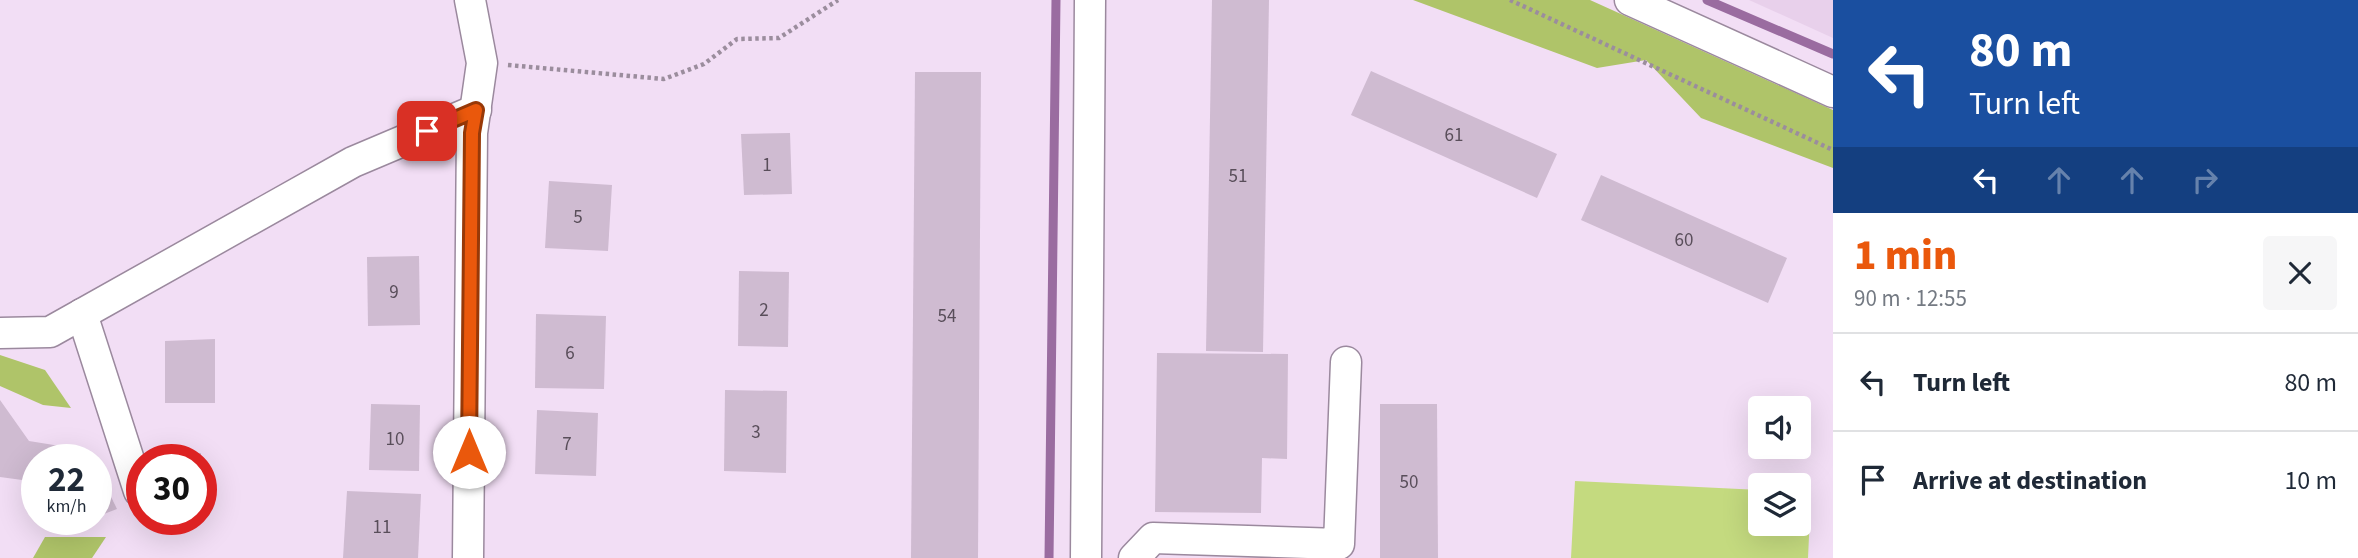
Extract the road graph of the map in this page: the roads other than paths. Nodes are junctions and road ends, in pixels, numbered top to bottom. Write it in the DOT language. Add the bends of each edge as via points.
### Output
graph roads {
  1 [pos="470,0"];
  2 [pos="1090,0"];
  3 [pos="1630,0"];
  4 [pos="1833,92"];
  5 [pos="476,110"];
  6 [pos="82,314"];
  7 [pos="0,333"];
  8 [pos="1346,362"];
  9 [pos="126,451"];
  10 [pos="468,558"];
  11 [pos="1086,558"];
  12 [pos="1134,558"];
  1 -- 5 [label="street" via="482,63"];
  2 -- 11 [label="street"];
  3 -- 4 [label="street"];
  5 -- 6 [label="street" via="353,162"];
  5 -- 10 [label="street" via="472,133"];
  6 -- 7 [label="street" via="50,332"];
  6 -- 9 [label="street"];
  8 -- 12 [label="street" via="1339,544 1153,538"];
}
